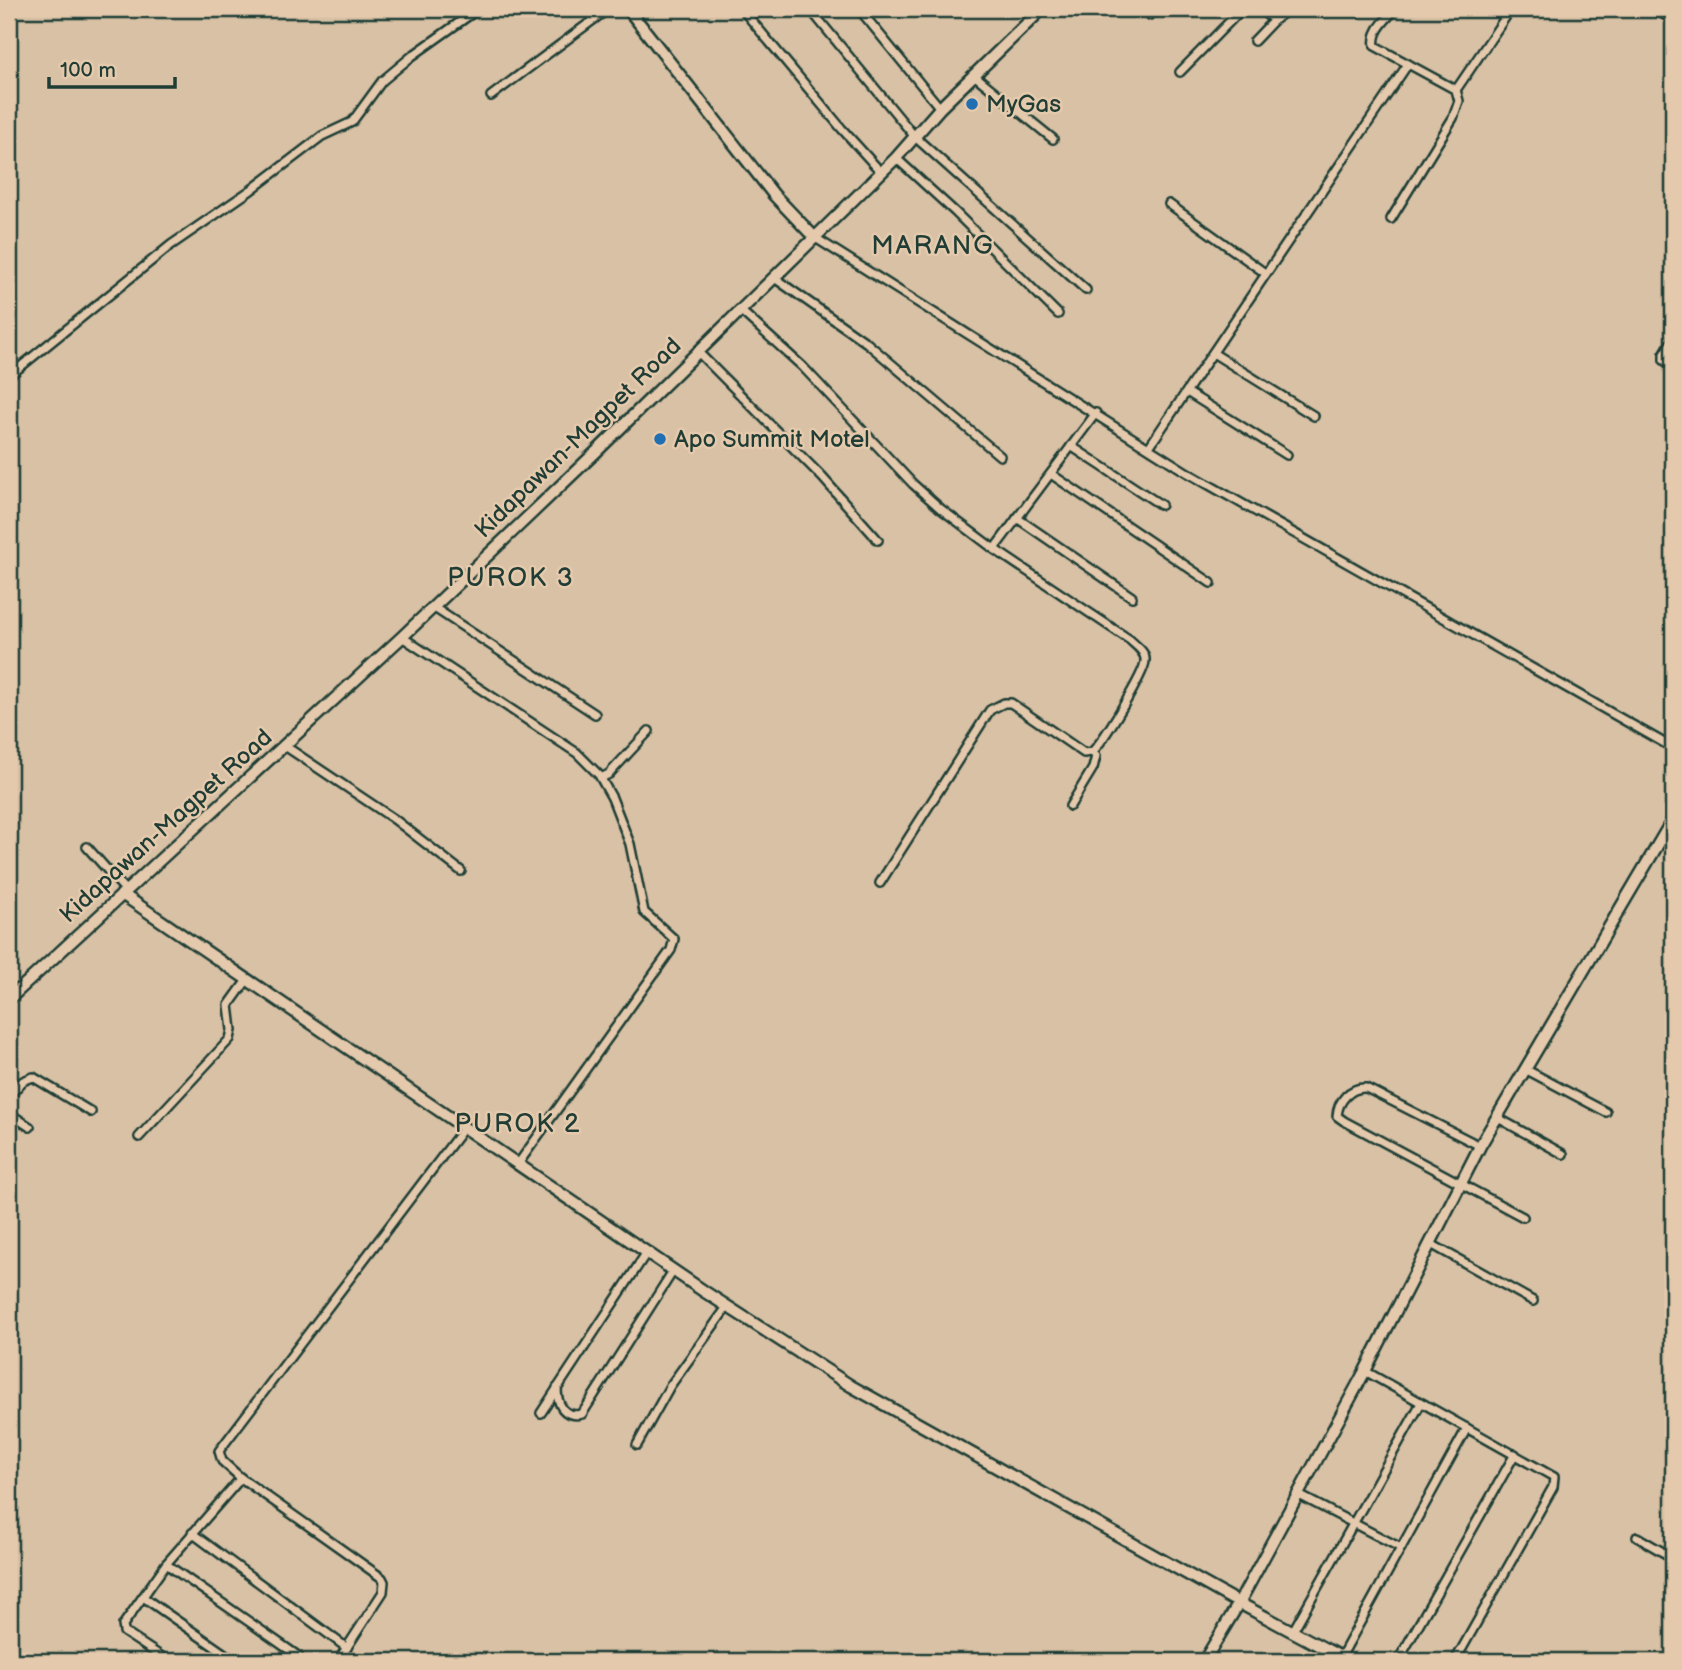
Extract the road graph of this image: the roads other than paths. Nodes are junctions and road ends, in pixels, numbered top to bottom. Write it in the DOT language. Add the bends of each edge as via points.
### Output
graph roads {
  1 [pos="478,9"];
  2 [pos="608,9"];
  3 [pos="742,9"];
  4 [pos="810,9"];
  5 [pos="859,9"];
  6 [pos="1042,9"];
  7 [pos="1242,9"];
  8 [pos="1259,9"];
  9 [pos="1289,9"];
  10 [pos="1395,9"];
  11 [pos="1511,9"];
  12 [pos="1657,9"];
  13 [pos="633,10"];
  14 [pos="1673,18"];
  15 [pos="1274,20"];
  16 [pos="1254,41"];
  17 [pos="1408,64"];
  18 [pos="1180,72"];
  19 [pos="974,75"];
  20 [pos="1456,90"];
  21 [pos="491,96"];
  22 [pos="940,108"];
  23 [pos="915,136"];
  24 [pos="1053,139"];
  25 [pos="896,158"];
  26 [pos="880,171"];
  27 [pos="1169,204"];
  28 [pos="1391,219"];
  29 [pos="814,237"];
  30 [pos="1265,273"];
  31 [pos="773,277"];
  32 [pos="1086,290"];
  33 [pos="740,310"];
  34 [pos="1058,314"];
  35 [pos="1673,339"];
  36 [pos="698,352"];
  37 [pos="1213,353"];
  38 [pos="1673,367"];
  39 [pos="14,373"];
  40 [pos="1187,392"];
  41 [pos="1096,412"];
  42 [pos="1314,416"];
  43 [pos="1071,446"];
  44 [pos="1149,447"];
  45 [pos="1287,455"];
  46 [pos="1000,456"];
  47 [pos="1051,474"];
  48 [pos="1161,505"];
  49 [pos="1017,518"];
  50 [pos="878,540"];
  51 [pos="994,549"];
  52 [pos="1211,583"];
  53 [pos="1132,597"];
  54 [pos="433,607"];
  55 [pos="402,637"];
  56 [pos="595,714"];
  57 [pos="649,731"];
  58 [pos="285,746"];
  59 [pos="1673,748"];
  60 [pos="1092,752"];
  61 [pos="601,778"];
  62 [pos="1070,806"];
  63 [pos="1673,819"];
  64 [pos="87,846"];
  65 [pos="461,871"];
  66 [pos="880,883"];
  67 [pos="124,893"];
  68 [pos="247,980"];
  69 [pos="9,999"];
  70 [pos="1525,1069"];
  71 [pos="9,1096"];
  72 [pos="91,1112"];
  73 [pos="1606,1112"];
  74 [pos="9,1113"];
  75 [pos="1498,1118"];
  76 [pos="30,1127"];
  77 [pos="463,1129"];
  78 [pos="139,1138"];
  79 [pos="1480,1146"];
  80 [pos="1563,1154"];
  81 [pos="518,1164"];
  82 [pos="1460,1182"];
  83 [pos="1523,1217"];
  84 [pos="1431,1244"];
  85 [pos="646,1252"];
  86 [pos="673,1271"];
  87 [pos="1533,1301"];
  88 [pos="727,1307"];
  89 [pos="1365,1371"];
  90 [pos="557,1388"];
  91 [pos="1421,1403"];
  92 [pos="541,1413"];
  93 [pos="1467,1428"];
  94 [pos="637,1446"];
  95 [pos="1515,1454"];
  96 [pos="241,1478"];
  97 [pos="1299,1495"];
  98 [pos="1354,1523"];
  99 [pos="192,1533"];
  100 [pos="1637,1537"];
  101 [pos="1401,1548"];
  102 [pos="1673,1558"];
  103 [pos="166,1564"];
  104 [pos="143,1597"];
  105 [pos="1239,1603"];
  106 [pos="1293,1631"];
  107 [pos="347,1648"];
  108 [pos="1345,1659"];
  109 [pos="168,1661"];
  110 [pos="235,1661"];
  111 [pos="301,1661"];
  112 [pos="338,1661"];
  113 [pos="1204,1661"];
  114 [pos="1398,1661"];
  115 [pos="1455,1661"];
  1 -- 39 [label="street" via="382,81 352,122 322,136 172,245"];
  2 -- 21 [label="street"];
  3 -- 26 [label="street"];
  4 -- 23 [label="street"];
  5 -- 22 [label="street"];
  6 -- 19 [label="street, Kidapawan-Magpet Road"];
  7 -- 18 [label="street"];
  8 -- 15 [label="street"];
  9 -- 15 [label="street"];
  10 -- 17 [label="street" via="1374,41 1378,49"];
  11 -- 20 [label="street"];
  12 -- 14 [label="street"];
  13 -- 29 [label="street" via="774,195"];
  15 -- 16 [label="street"];
  17 -- 20 [label="street"];
  17 -- 30 [label="street"];
  19 -- 22 [label="street, Kidapawan-Magpet Road"];
  19 -- 24 [label="street"];
  20 -- 28 [label="street" via="1456,113"];
  22 -- 23 [label="street, Kidapawan-Magpet Road"];
  23 -- 25 [label="street, Kidapawan-Magpet Road"];
  23 -- 32 [label="street"];
  25 -- 26 [label="street, Kidapawan-Magpet Road"];
  25 -- 34 [label="street"];
  26 -- 29 [label="street, Kidapawan-Magpet Road"];
  27 -- 30 [label="street"];
  29 -- 31 [label="street, Kidapawan-Magpet Road"];
  29 -- 41 [label="street"];
  30 -- 37 [label="street"];
  31 -- 33 [label="street, Kidapawan-Magpet Road"];
  31 -- 46 [label="street" via="867,343"];
  33 -- 36 [label="street, Kidapawan-Magpet Road"];
  33 -- 51 [label="street" via="803,367 913,484"];
  35 -- 38 [label="street" via="1664,360"];
  36 -- 50 [label="street"];
  36 -- 54 [label="street, Kidapawan-Magpet Road"];
  37 -- 40 [label="street"];
  37 -- 42 [label="street"];
  40 -- 44 [label="street"];
  40 -- 45 [label="street"];
  41 -- 43 [label="street"];
  41 -- 44 [label="street"];
  43 -- 47 [label="street"];
  43 -- 48 [label="street"];
  44 -- 59 [label="street"];
  47 -- 49 [label="street"];
  47 -- 52 [label="street"];
  49 -- 51 [label="street"];
  49 -- 53 [label="street"];
  51 -- 60 [label="street" via="1143,652 1146,659 1139,677"];
  54 -- 55 [label="street, Kidapawan-Magpet Road"];
  54 -- 56 [label="street"];
  55 -- 58 [label="street, Kidapawan-Magpet Road"];
  55 -- 61 [label="street" via="577,753"];
  57 -- 61 [label="street"];
  58 -- 65 [label="street" via="394,819"];
  58 -- 67 [label="street, Kidapawan-Magpet Road"];
  60 -- 62 [label="street" via="1096,756 1093,768"];
  60 -- 66 [label="street" via="1084,753 1015,705 998,705 990,710"];
  61 -- 81 [label="street" via="627,835 644,912 672,935 674,944"];
  63 -- 70 [label="street"];
  64 -- 67 [label="street"];
  67 -- 68 [label="street"];
  67 -- 69 [label="street, Kidapawan-Magpet Road"];
  68 -- 77 [label="street"];
  68 -- 78 [label="street" via="229,1005 230,1039"];
  70 -- 73 [label="street"];
  70 -- 75 [label="street"];
  71 -- 72 [label="street" via="33,1077"];
  74 -- 76 [label="street"];
  75 -- 79 [label="street"];
  75 -- 80 [label="street"];
  77 -- 81 [label="street"];
  77 -- 96 [label="street" via="221,1447 222,1461"];
  79 -- 82 [label="street"];
  79 -- 82 [label="street" via="1366,1088 1350,1092 1339,1105 1337,1116 1344,1121"];
  81 -- 85 [label="street"];
  82 -- 83 [label="street"];
  82 -- 84 [label="street"];
  84 -- 87 [label="street"];
  84 -- 89 [label="street"];
  85 -- 86 [label="street"];
  85 -- 90 [label="street"];
  86 -- 88 [label="street"];
  86 -- 90 [label="street" via="582,1414 564,1411"];
  88 -- 94 [label="street" via="670,1386"];
  88 -- 105 [label="street" via="851,1386"];
  89 -- 91 [label="street"];
  89 -- 97 [label="street"];
  90 -- 92 [label="street"];
  91 -- 93 [label="street"];
  91 -- 98 [label="street"];
  93 -- 95 [label="street"];
  93 -- 101 [label="street"];
  95 -- 114 [label="street"];
  95 -- 115 [label="street" via="1552,1474 1553,1487"];
  96 -- 99 [label="street"];
  96 -- 107 [label="street" via="382,1578 383,1592"];
  97 -- 98 [label="street"];
  97 -- 105 [label="street"];
  98 -- 101 [label="street"];
  98 -- 106 [label="street"];
  99 -- 103 [label="street"];
  99 -- 107 [label="street"];
  100 -- 102 [label="street"];
  101 -- 108 [label="street"];
  103 -- 104 [label="street"];
  103 -- 111 [label="street"];
  104 -- 109 [label="street" via="122,1629"];
  104 -- 110 [label="street"];
  105 -- 106 [label="street"];
  105 -- 113 [label="street"];
  106 -- 108 [label="street"];
  107 -- 112 [label="street"];
}
